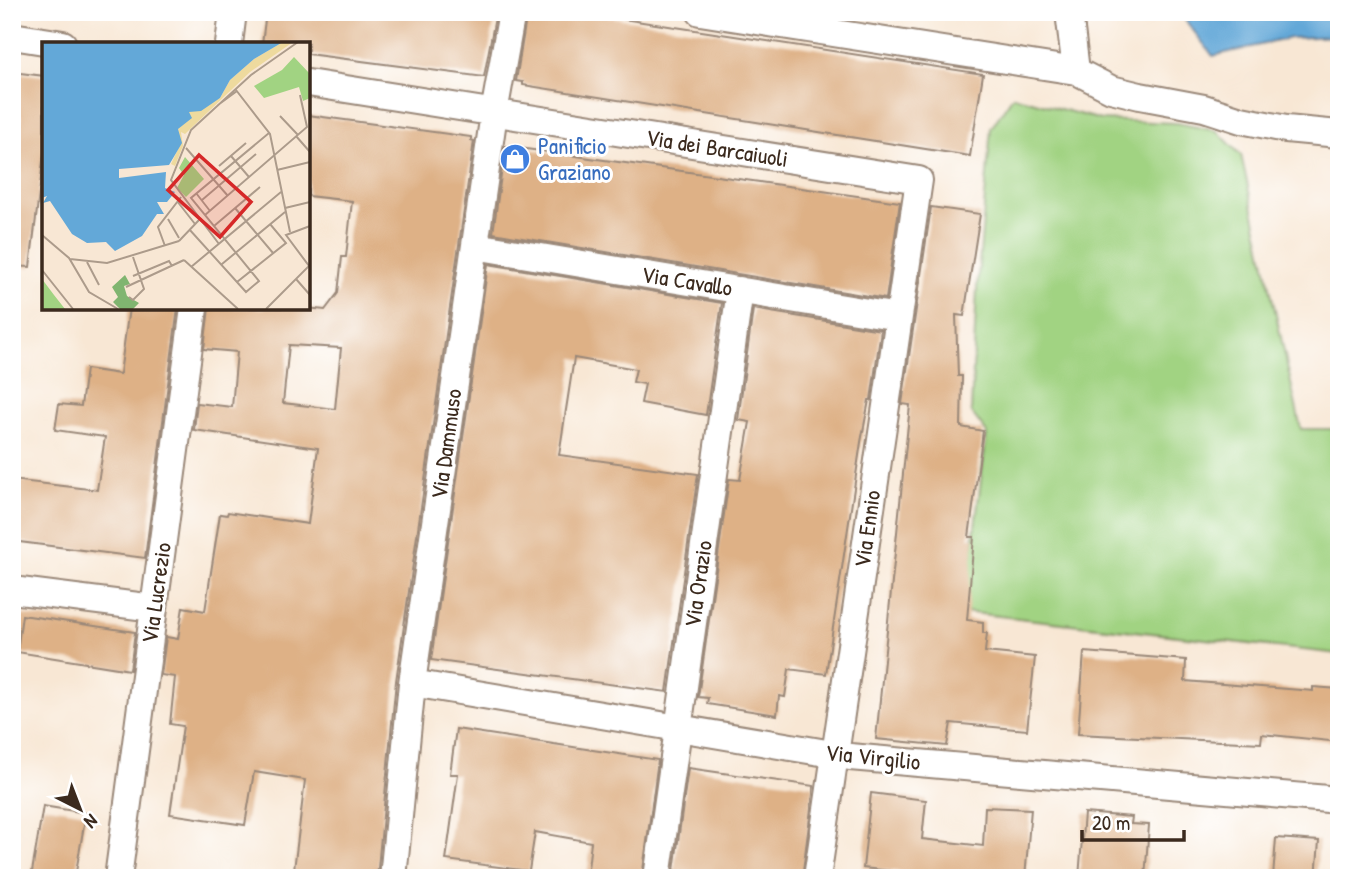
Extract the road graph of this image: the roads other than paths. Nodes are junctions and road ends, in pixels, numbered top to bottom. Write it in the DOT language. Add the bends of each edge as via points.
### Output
graph roads {
  1 [pos="233,12"];
  2 [pos="512,12"];
  3 [pos="700,12"];
  4 [pos="1069,12"];
  5 [pos="12,36"];
  6 [pos="51,42"];
  7 [pos="229,42"];
  8 [pos="1076,71"];
  9 [pos="310,83"];
  10 [pos="494,113"];
  11 [pos="1339,134"];
  12 [pos="919,180"];
  13 [pos="475,246"];
  14 [pos="740,290"];
  15 [pos="194,310"];
  16 [pos="898,317"];
  17 [pos="12,590"];
  18 [pos="154,608"];
  19 [pos="412,683"];
  20 [pos="678,726"];
  21 [pos="834,754"];
  22 [pos="1339,800"];
  23 [pos="118,878"];
  24 [pos="393,878"];
  25 [pos="657,878"];
  26 [pos="817,878"];
  1 -- 7 [label="street"];
  2 -- 10 [label="street, Via Dammuso"];
  3 -- 8 [label="street"];
  4 -- 8 [label="street"];
  5 -- 6 [label="street"];
  8 -- 11 [label="street" via="1111,89 1140,96 1286,129"];
  9 -- 10 [label="street, Via dei Barcaiuoli"];
  10 -- 12 [label="street, Via dei Barcaiuoli"];
  10 -- 13 [label="street, Via Dammuso"];
  12 -- 16 [label="street, Via Ennio"];
  13 -- 14 [label="street, Via Cavallo"];
  13 -- 19 [label="street, Via Dammuso"];
  14 -- 16 [label="street, Via Cavallo"];
  14 -- 20 [label="street, Via Orazio"];
  15 -- 18 [label="street, Via Lucrezio"];
  16 -- 21 [label="street, Via Ennio"];
  17 -- 18 [label="street"];
  18 -- 23 [label="street, Via Lucrezio"];
  19 -- 20 [label="street, Via Virgilio"];
  19 -- 24 [label="street, Via Dammuso"];
  20 -- 21 [label="street, Via Virgilio"];
  20 -- 25 [label="street, Via Orazio"];
  21 -- 22 [label="street, Via Virgilio"];
  21 -- 26 [label="street, Via Ennio"];
}
